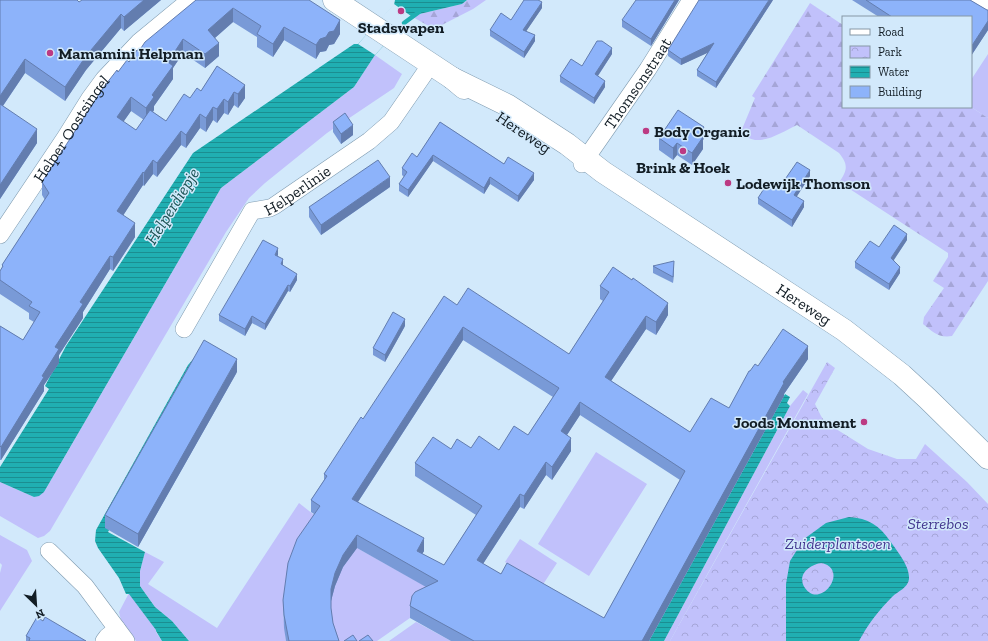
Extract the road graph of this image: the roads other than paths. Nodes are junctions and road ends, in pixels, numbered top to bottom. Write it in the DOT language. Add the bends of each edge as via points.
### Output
graph roads {
  1 [pos="190,0"];
  2 [pos="334,0"];
  3 [pos="691,0"];
  4 [pos="975,0"];
  5 [pos="988,9"];
  6 [pos="430,64"];
  7 [pos="584,161"];
  8 [pos="1,232"];
  9 [pos="184,329"];
  10 [pos="988,458"];
  11 [pos="49,551"];
  12 [pos="121,635"];
  13 [pos="104,641"];
  1 -- 8 [label="street, Helper Oostsingel" via="139,42 104,79"];
  2 -- 6 [label="main road, Hereweg"];
  3 -- 7 [label="street, Thomsonstraat" via="648,69"];
  4 -- 5 [label="street"];
  6 -- 7 [label="main road, Hereweg" via="452,78 507,105 567,144"];
  6 -- 9 [label="street, Helperlinie" via="391,122 369,141 274,206 252,211"];
  7 -- 10 [label="main road, Hereweg" via="868,347 928,399"];
  11 -- 12 [label="street" via="85,586"];
  12 -- 13 [label="street" via="107,637"];
}
